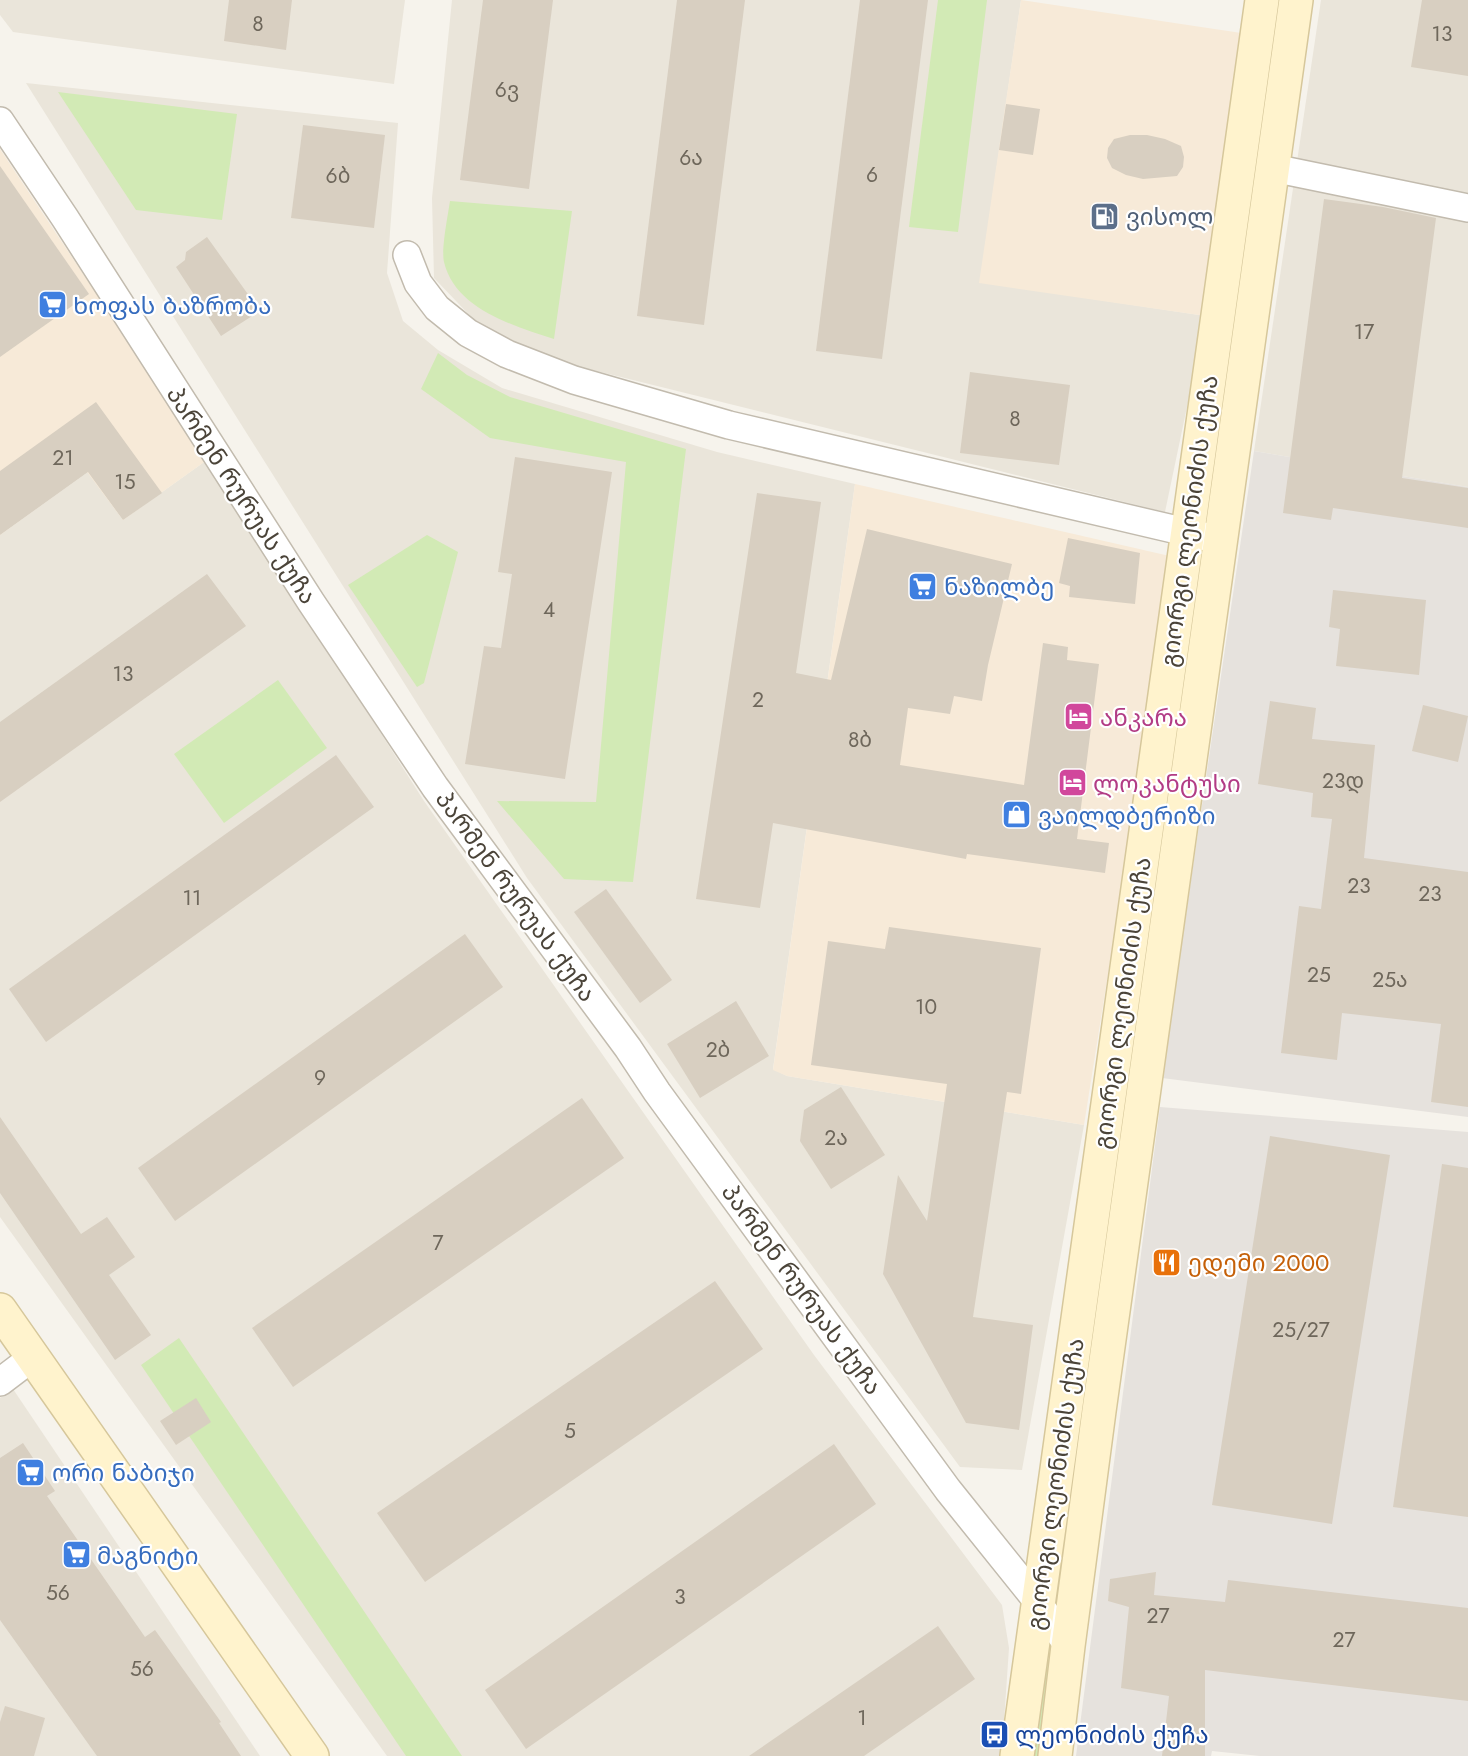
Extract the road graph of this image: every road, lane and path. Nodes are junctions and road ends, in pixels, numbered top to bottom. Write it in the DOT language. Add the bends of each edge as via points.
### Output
graph roads {
  1 [pos="1262,0"];
  2 [pos="1296,0"];
  3 [pos="0,121"];
  4 [pos="1273,168"];
  5 [pos="1468,208"];
  6 [pos="407,255"];
  7 [pos="1186,533"];
  8 [pos="1220,540"];
  9 [pos="0,1310"];
  10 [pos="33,1357"];
  11 [pos="0,1382"];
  12 [pos="1038,1602"];
  13 [pos="1068,1646"];
  14 [pos="312,1756"];
  15 [pos="1017,1756"];
  16 [pos="1055,1756"];
  1 -- 7 [label="main road, გიორგი ლეონიძის ქუჩა"];
  2 -- 4 [label="main road, გიორგი ლეონიძის ქუჩა"];
  3 -- 12 [label="street, პარმენ რურუას ქუჩა" via="435,787 948,1490"];
  4 -- 5 [label="street"];
  4 -- 8 [label="main road, გიორგი ლეონიძის ქუჩა"];
  6 -- 7 [label="street" via="418,283 437,309 468,333 507,354 574,380 729,425"];
  7 -- 8 [label="street"];
  7 -- 12 [label="main road, გიორგი ლეონიძის ქუჩა"];
  8 -- 13 [label="main road, გიორგი ლეონიძის ქუჩა"];
  9 -- 10 [label="main road"];
  10 -- 11 [label="street"];
  10 -- 14 [label="main road"];
  12 -- 13 [label="street, პარმენ რურუას ქუჩა"];
  12 -- 15 [label="main road, გიორგი ლეონიძის ქუჩა"];
  13 -- 16 [label="main road, გიორგი ლეონიძის ქუჩა"];
}
